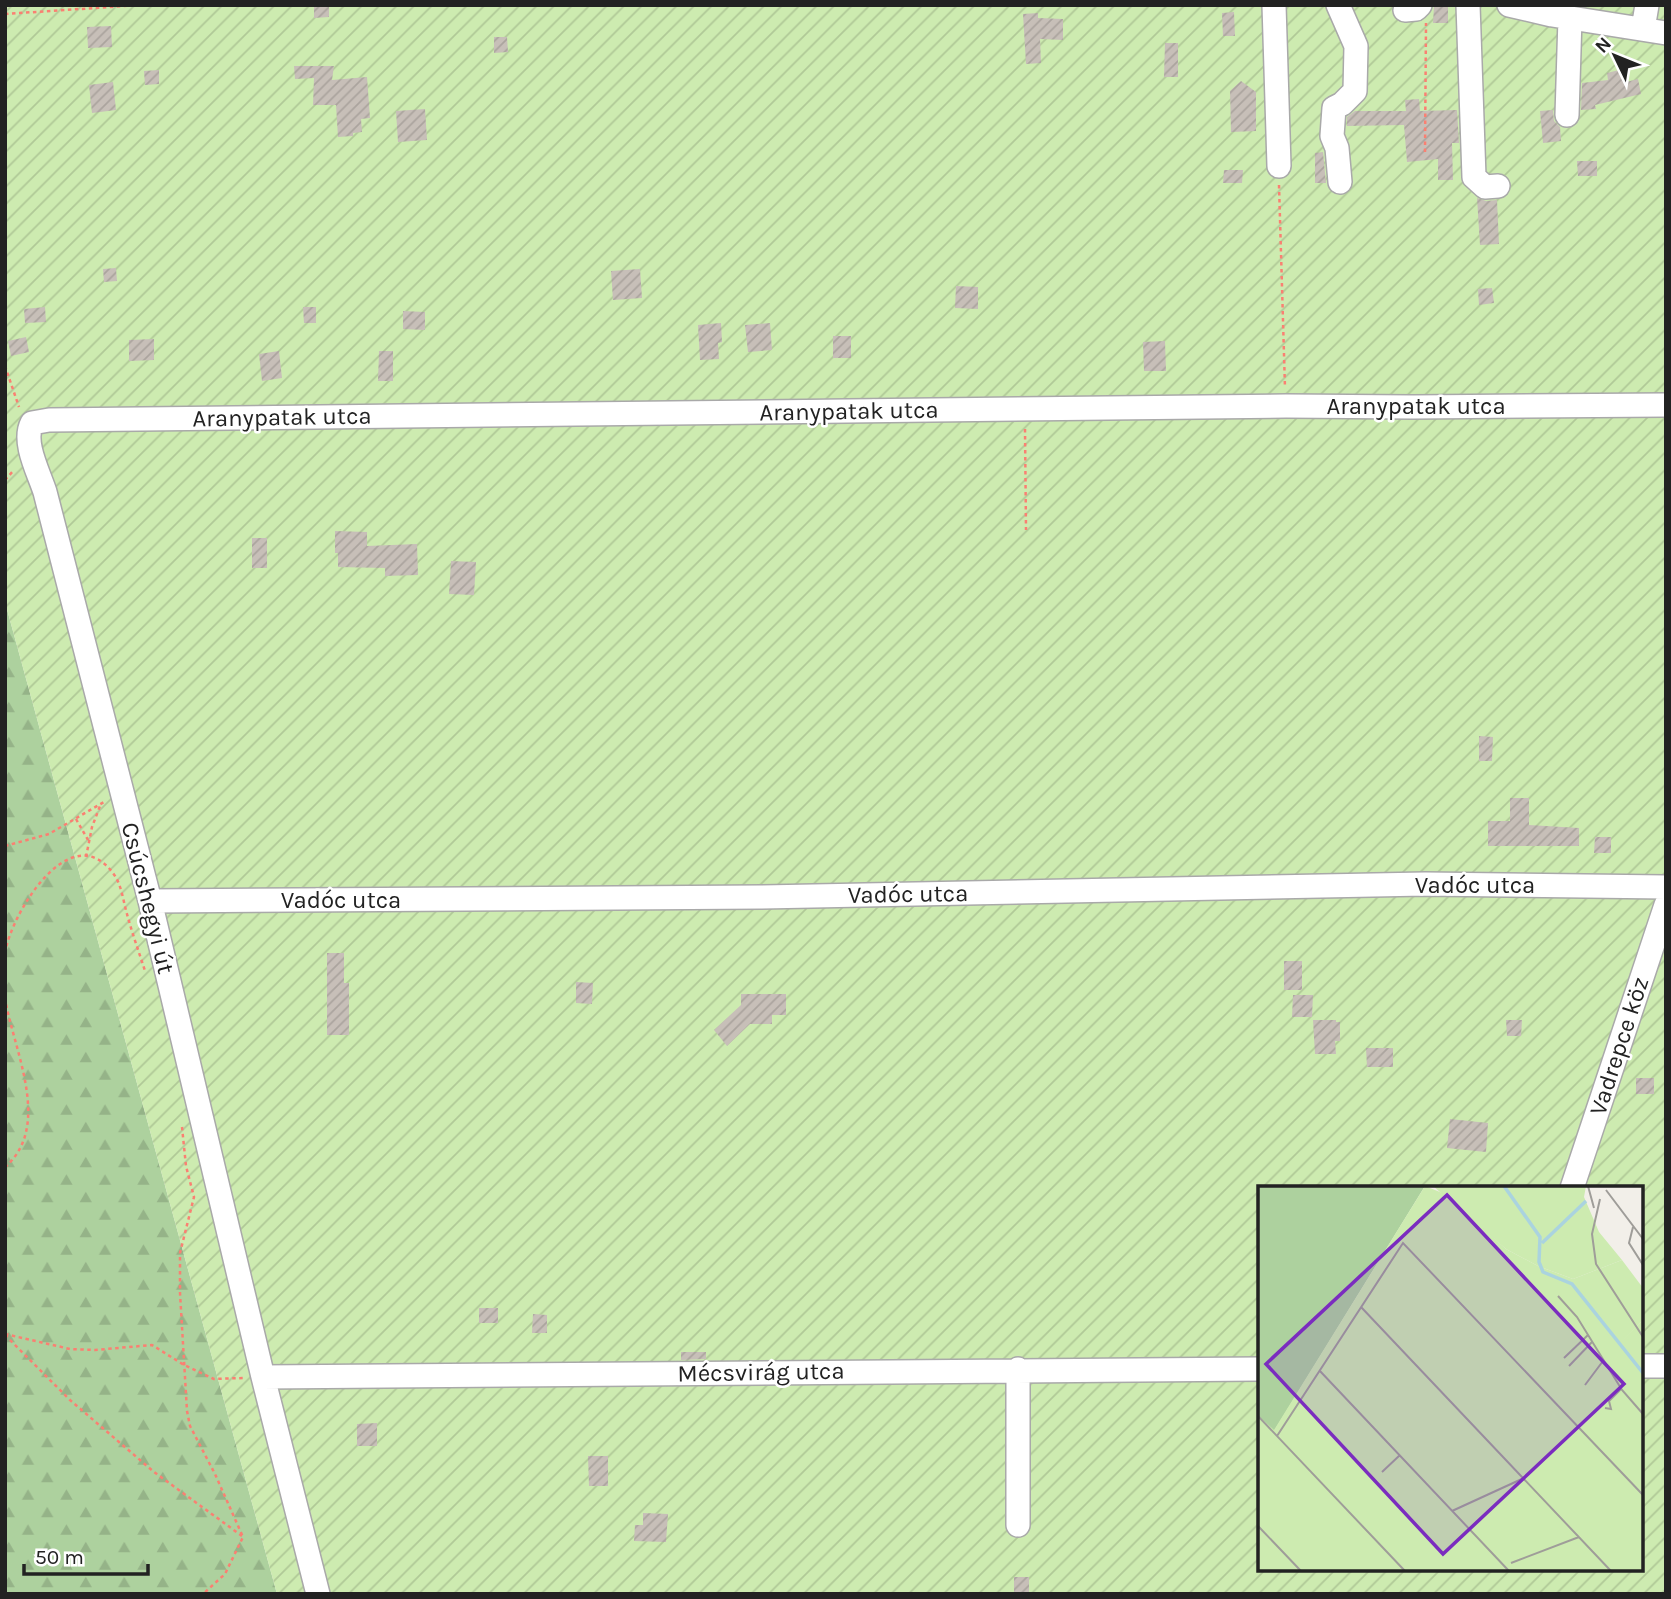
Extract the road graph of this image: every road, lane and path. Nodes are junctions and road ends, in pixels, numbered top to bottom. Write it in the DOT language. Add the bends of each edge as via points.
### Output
graph roads {
  1 [pos="140,5"];
  2 [pos="1274,5"];
  3 [pos="1338,5"];
  4 [pos="1509,5"];
  5 [pos="1647,5"];
  6 [pos="1437,11"];
  7 [pos="5,14"];
  8 [pos="1574,18"];
  9 [pos="1643,29"];
  10 [pos="1666,33"];
  11 [pos="1580,51"];
  12 [pos="1567,115"];
  13 [pos="1425,152"];
  14 [pos="1279,166"];
  15 [pos="1340,183"];
  16 [pos="1498,186"];
  17 [pos="5,366"];
  18 [pos="1284,376"];
  19 [pos="7,378"];
  20 [pos="1666,405"];
  21 [pos="1026,409"];
  22 [pos="32,423"];
  23 [pos="1026,530"];
  24 [pos="120,788"];
  25 [pos="100,805"];
  26 [pos="76,819"];
  27 [pos="88,840"];
  28 [pos="5,846"];
  29 [pos="86,856"];
  30 [pos="1666,887"];
  31 [pos="150,901"];
  32 [pos="1666,905"];
  33 [pos="5,953"];
  34 [pos="148,979"];
  35 [pos="5,998"];
  36 [pos="180,1117"];
  37 [pos="5,1167"];
  38 [pos="1573,1186"];
  39 [pos="5,1335"];
  40 [pos="184,1365"];
  41 [pos="1643,1366"];
  42 [pos="1666,1366"];
  43 [pos="1018,1369"];
  44 [pos="1258,1369"];
  45 [pos="262,1377"];
  46 [pos="1018,1525"];
  47 [pos="243,1537"];
  48 [pos="209,1592"];
  49 [pos="204,1594"];
  50 [pos="317,1594"];
  1 -- 7 [label="path"];
  2 -- 14 [label="street"];
  3 -- 15 [label="street" via="1356,46 1355,91 1334,108 1332,136 1338,148"];
  4 -- 8 [label="street"];
  5 -- 9 [label="street"];
  6 -- 13 [label="path"];
  6 -- 16 [label="street" via="1474,177 1485,187"];
  8 -- 9 [label="street"];
  8 -- 11 [label="street"];
  8 -- 12 [label="street"];
  9 -- 10 [label="street"];
  14 -- 18 [label="path"];
  17 -- 19 [label="path"];
  19 -- 22 [label="path"];
  20 -- 21 [label="street, Aranypatak utca"];
  21 -- 22 [label="street, Aranypatak utca"];
  21 -- 23 [label="path"];
  22 -- 24 [label="street, Csúcshegyi út" via="30,444"];
  24 -- 25 [label="path"];
  24 -- 31 [label="street, Csúcshegyi út"];
  25 -- 26 [label="path"];
  25 -- 27 [label="path"];
  26 -- 27 [label="path"];
  26 -- 28 [label="path" via="49,834"];
  27 -- 29 [label="path"];
  29 -- 33 [label="path" via="62,863 37,885 11,929"];
  29 -- 34 [label="path" via="106,866 118,882"];
  30 -- 31 [label="street, Vadóc utca" via="1425,884 762,897"];
  31 -- 45 [label="street, Csúcshegyi út"];
  32 -- 38 [label="street, Vadrepce köz"];
  35 -- 37 [label="path" via="26,1084 29,1123 19,1152"];
  36 -- 40 [label="path" via="194,1197 180,1253"];
  39 -- 40 [label="path" via="70,1349 152,1345"];
  39 -- 47 [label="path" via="70,1400 154,1472"];
  40 -- 45 [label="path" via="214,1379"];
  40 -- 47 [label="path" via="190,1426"];
  41 -- 42 [label="street"];
  43 -- 44 [label="street, Mécsvirág utca"];
  43 -- 45 [label="street, Mécsvirág utca"];
  43 -- 46 [label="street"];
  45 -- 50 [label="street, Csúcshegyi út"];
  47 -- 48 [label="path" via="225,1574"];
  48 -- 49 [label="path"];
}
